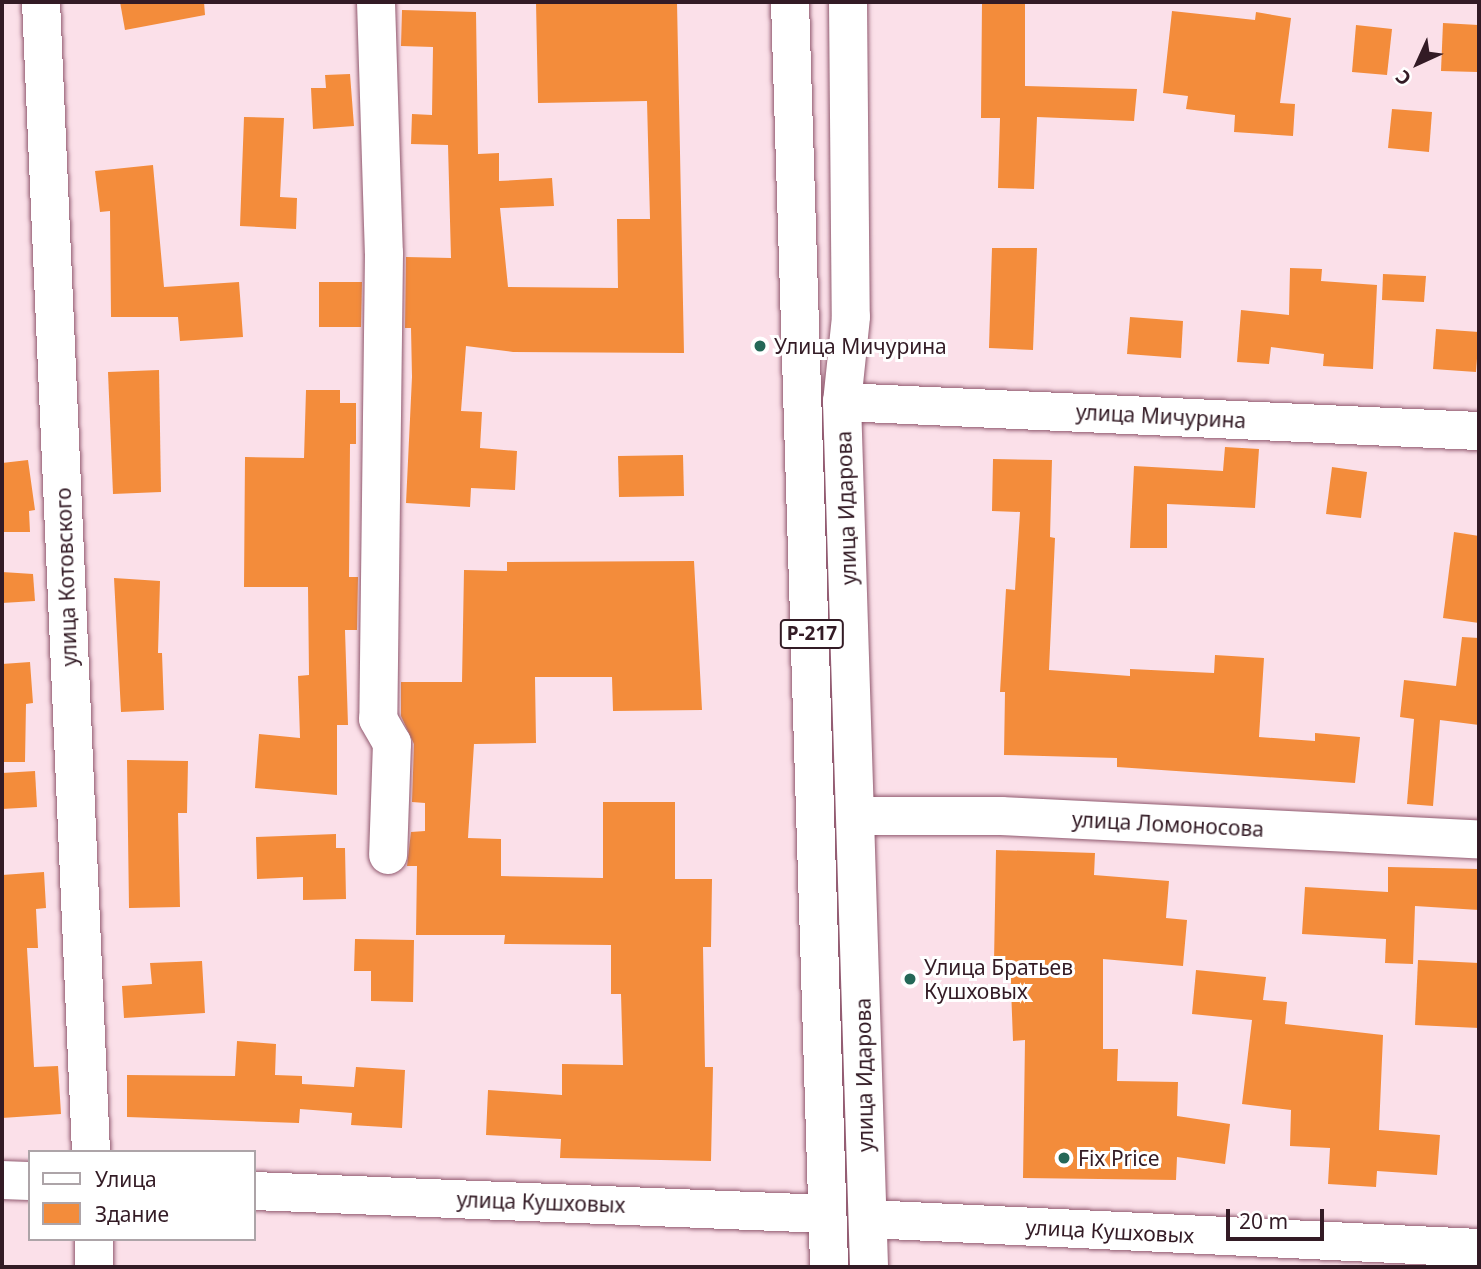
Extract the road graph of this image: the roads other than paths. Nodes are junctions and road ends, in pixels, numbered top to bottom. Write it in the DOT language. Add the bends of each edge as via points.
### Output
graph roads {
  1 [pos="41,2"];
  2 [pos="376,2"];
  3 [pos="790,2"];
  4 [pos="848,2"];
  5 [pos="842,402"];
  6 [pos="1479,431"];
  7 [pos="857,816"];
  8 [pos="1479,839"];
  9 [pos="388,855"];
  10 [pos="91,1150"];
  11 [pos="2,1180"];
  12 [pos="28,1181"];
  13 [pos="256,1191"];
  14 [pos="827,1214"];
  15 [pos="868,1219"];
  16 [pos="94,1241"];
  17 [pos="1479,1248"];
  18 [pos="94,1267"];
  19 [pos="829,1267"];
  20 [pos="869,1267"];
  1 -- 10 [label="street, улица Котовского"];
  2 -- 9 [label="street" via="384,253 379,719 392,743"];
  3 -- 14 [label="street, улица Идарова / Р-217"];
  4 -- 5 [label="street, улица Идарова / Р-217" via="852,317"];
  5 -- 6 [label="street, улица Мичурина"];
  5 -- 7 [label="street, улица Идарова / Р-217"];
  7 -- 8 [label="street, улица Ломоносова" via="1001,816"];
  7 -- 15 [label="street, улица Идарова / Р-217"];
  11 -- 12 [label="street"];
  13 -- 14 [label="street, улица Кушховых"];
  14 -- 19 [label="street, улица Идарова / Р-217"];
  15 -- 17 [label="street, улица Кушховых"];
  15 -- 20 [label="street, улица Идарова / Р-217"];
  16 -- 18 [label="street"];
}
